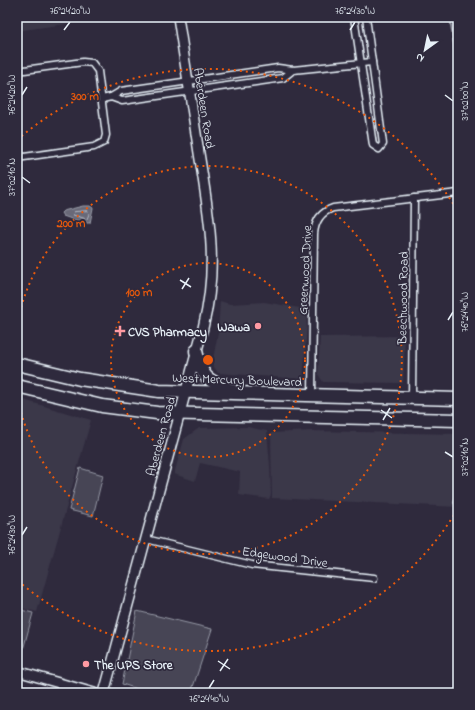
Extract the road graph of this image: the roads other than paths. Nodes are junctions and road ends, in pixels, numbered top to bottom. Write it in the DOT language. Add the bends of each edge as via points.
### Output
graph roads {
  1 [pos="178,17"];
  2 [pos="354,17"];
  3 [pos="366,17"];
  4 [pos="372,62"];
  5 [pos="360,63"];
  6 [pos="293,70"];
  7 [pos="17,71"];
  8 [pos="188,80"];
  9 [pos="190,93"];
  10 [pos="112,97"];
  11 [pos="102,99"];
  12 [pos="17,158"];
  13 [pos="458,193"];
  14 [pos="414,198"];
  15 [pos="196,350"];
  16 [pos="17,364"];
  17 [pos="17,386"];
  18 [pos="185,392"];
  19 [pos="241,394"];
  20 [pos="312,396"];
  21 [pos="412,398"];
  22 [pos="458,399"];
  23 [pos="179,414"];
  24 [pos="458,420"];
  25 [pos="146,539"];
  26 [pos="374,578"];
  27 [pos="17,672"];
  28 [pos="94,693"];
  29 [pos="104,693"];
  1 -- 8 [label="main road, Aberdeen Road"];
  2 -- 5 [label="street"];
  3 -- 4 [label="street"];
  4 -- 5 [label="street"];
  4 -- 5 [label="street" via="383,144 378,149 373,145"];
  5 -- 6 [label="street"];
  6 -- 8 [label="street" via="278,68"];
  6 -- 9 [label="street" via="283,78"];
  7 -- 11 [label="street" via="89,62 97,69"];
  8 -- 9 [label="main road, Aberdeen Road"];
  8 -- 10 [label="street" via="121,91"];
  9 -- 10 [label="street" via="122,101"];
  9 -- 15 [label="main road, Aberdeen Road" via="210,217 213,254 210,297"];
  10 -- 11 [label="street"];
  11 -- 12 [label="street" via="106,135 102,144"];
  13 -- 14 [label="street, Greenwood Drive"];
  14 -- 20 [label="street, Greenwood Drive" via="333,208 318,219 314,234"];
  14 -- 21 [label="street, Beechwood Road"];
  15 -- 18 [label="main road, Aberdeen Road"];
  15 -- 19 [label="highway" via="200,367 209,381"];
  16 -- 18 [label="highway, West Mercury Boulevard" via="102,383"];
  17 -- 23 [label="highway" via="102,406"];
  18 -- 19 [label="highway, West Mercury Boulevard"];
  18 -- 23 [label="main road, Aberdeen Road"];
  19 -- 20 [label="highway, West Mercury Boulevard"];
  20 -- 21 [label="highway, West Mercury Boulevard"];
  21 -- 22 [label="highway, West Mercury Boulevard"];
  23 -- 24 [label="highway"];
  23 -- 25 [label="main road, Aberdeen Road"];
  25 -- 26 [label="street, Edgewood Drive" via="252,565"];
  25 -- 29 [label="main road, Aberdeen Road"];
  27 -- 28 [label="main road"];
}
